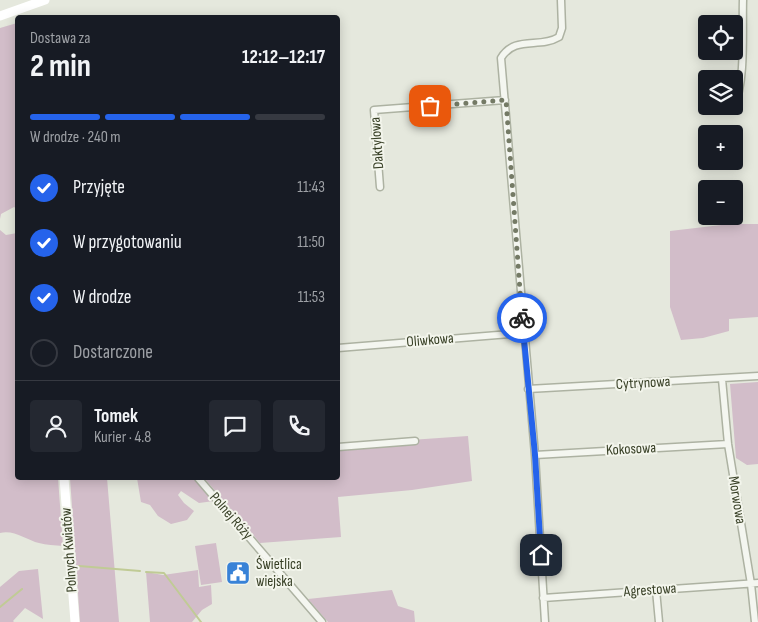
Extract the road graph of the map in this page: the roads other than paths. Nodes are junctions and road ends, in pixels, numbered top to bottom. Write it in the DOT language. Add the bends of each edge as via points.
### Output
graph roads {
  1 [pos="45,0"];
  2 [pos="561,0"];
  3 [pos="743,0"];
  4 [pos="22,9"];
  5 [pos="0,16"];
  6 [pos="741,70"];
  7 [pos="506,100"];
  8 [pos="380,187"];
  9 [pos="523,333"];
  10 [pos="340,348"];
  11 [pos="758,376"];
  12 [pos="722,379"];
  13 [pos="528,389"];
  14 [pos="415,441"];
  15 [pos="728,444"];
  16 [pos="340,447"];
  17 [pos="535,455"];
  18 [pos="64,480"];
  19 [pos="200,480"];
  20 [pos="754,583"];
  21 [pos="656,590"];
  22 [pos="543,598"];
  23 [pos="75,622"];
  24 [pos="322,622"];
  25 [pos="545,622"];
  26 [pos="659,622"];
  27 [pos="756,622"];
  1 -- 4 [label="street"];
  2 -- 7 [label="street" via="562,28 559,37 552,41 516,45 506,49 501,58"];
  3 -- 6 [label="street"];
  4 -- 5 [label="street"];
  7 -- 8 [label="street, Daktylowa" via="374,110"];
  7 -- 9 [label="street"];
  9 -- 10 [label="street, Oliwkowa"];
  9 -- 13 [label="street"];
  11 -- 12 [label="street, Cytrynowa"];
  12 -- 13 [label="street, Cytrynowa"];
  12 -- 15 [label="street, Morwowa"];
  13 -- 17 [label="street"];
  14 -- 16 [label="street"];
  15 -- 17 [label="street, Kokosowa"];
  15 -- 20 [label="street, Morwowa"];
  17 -- 22 [label="street"];
  18 -- 23 [label="street, Polnych Kwiatów"];
  19 -- 24 [label="street, Polnej Róży"];
  20 -- 21 [label="street, Agrestowa"];
  20 -- 27 [label="street, Morwowa"];
  21 -- 22 [label="street, Agrestowa"];
  21 -- 26 [label="street"];
  22 -- 25 [label="street"];
}
